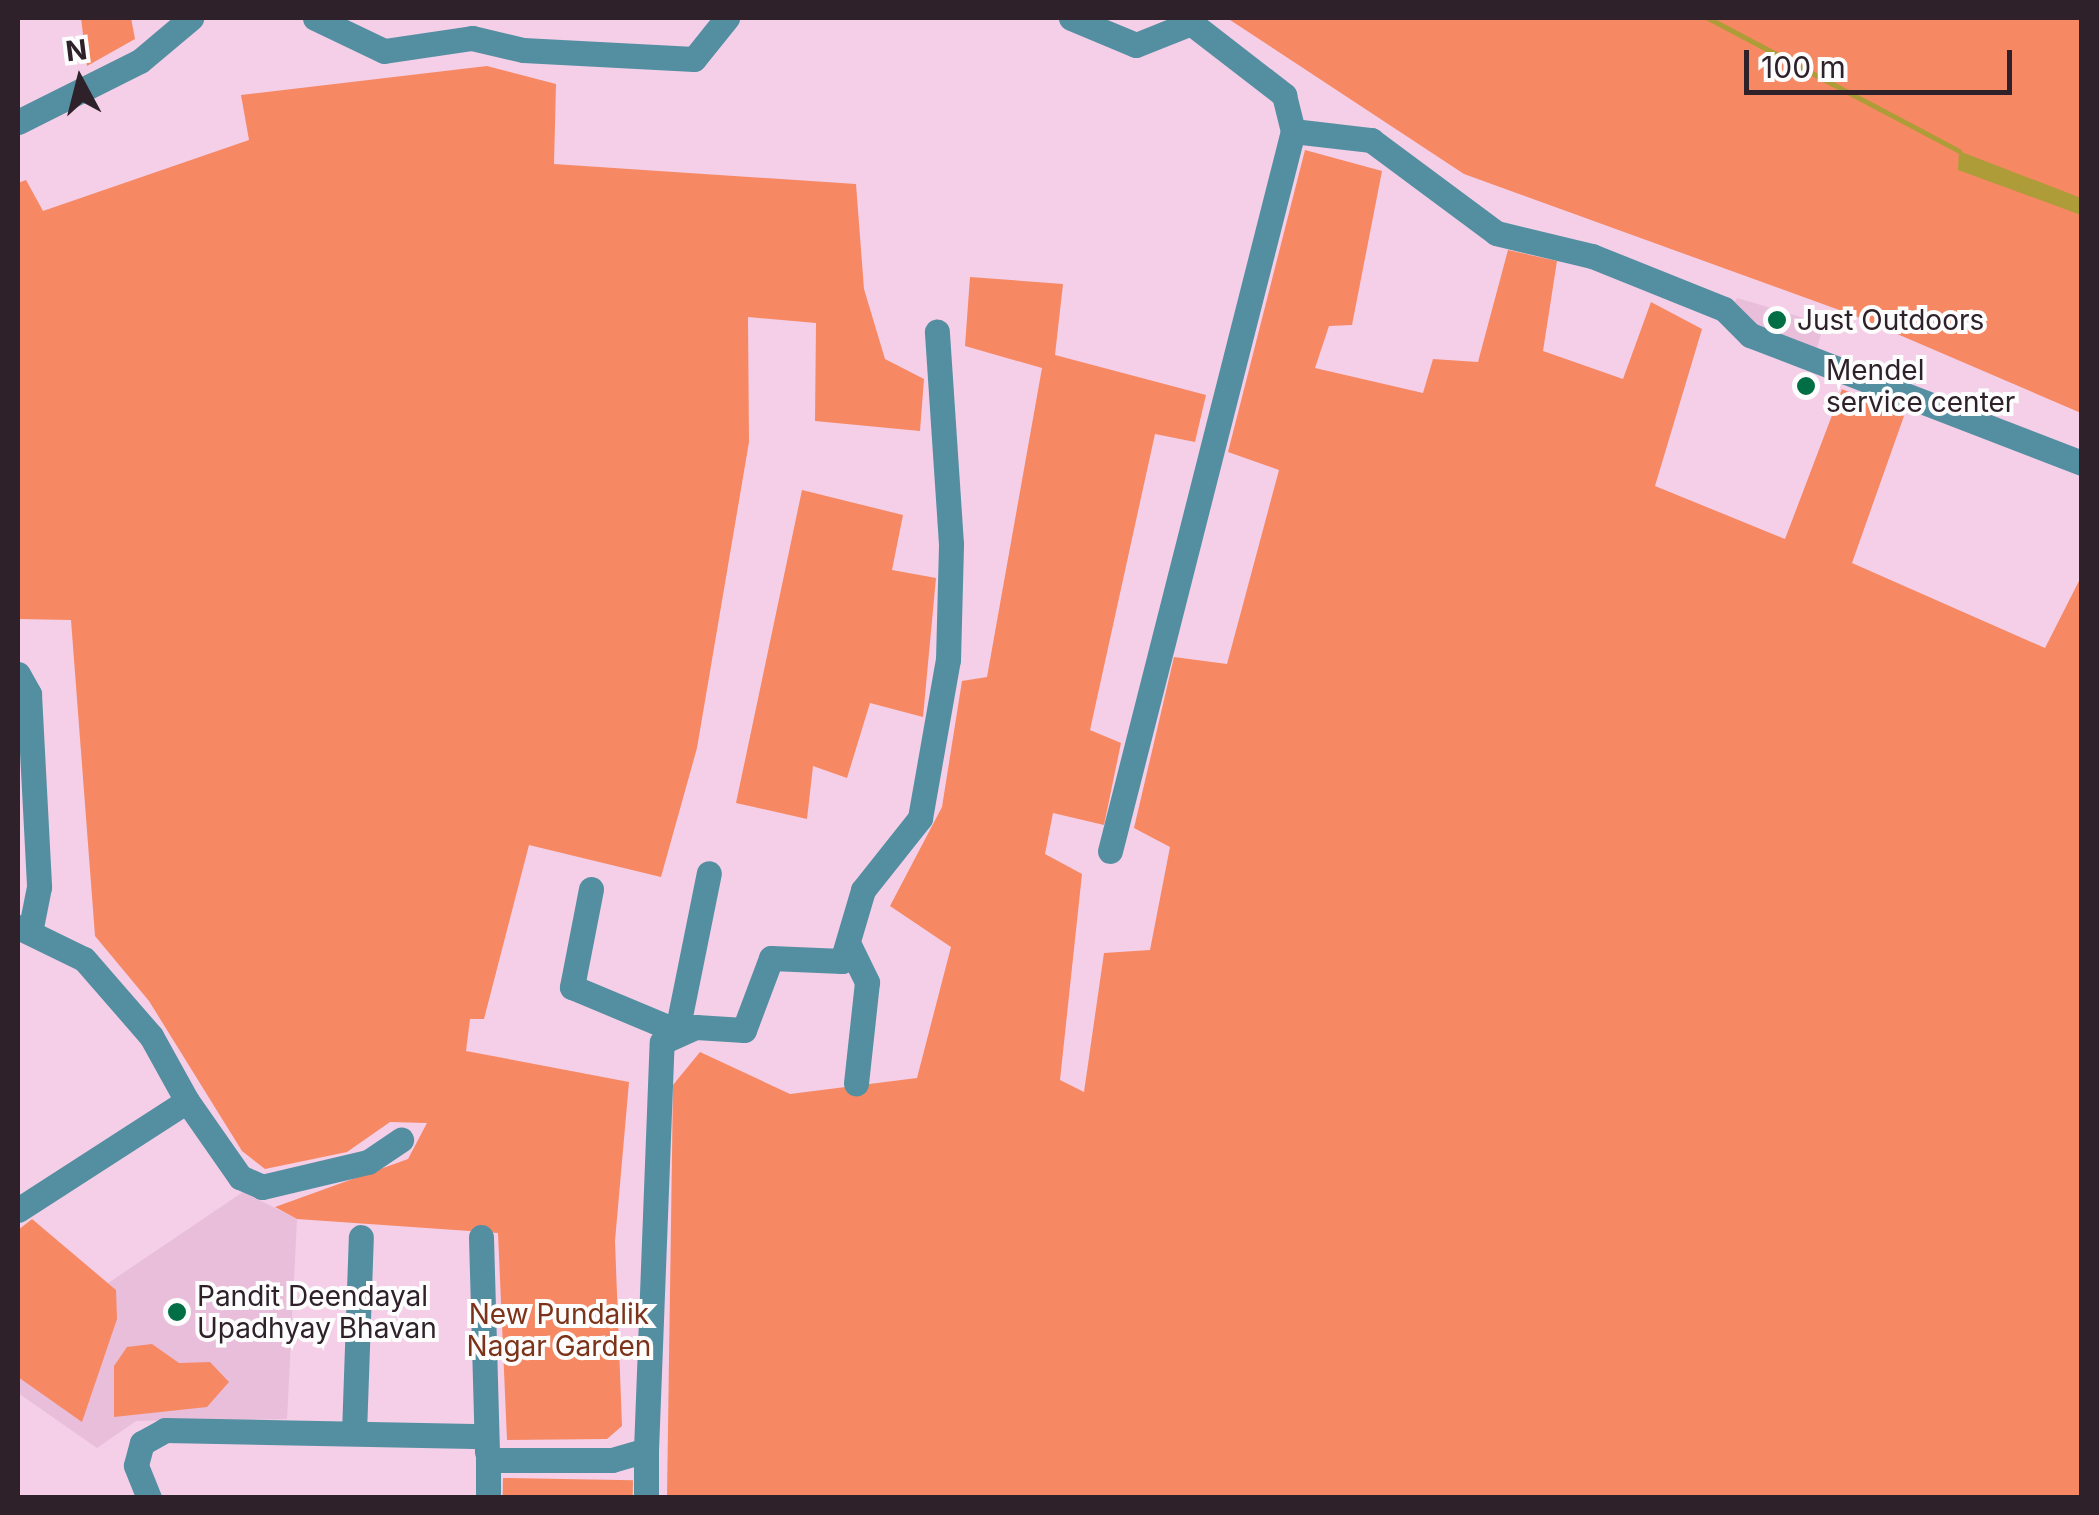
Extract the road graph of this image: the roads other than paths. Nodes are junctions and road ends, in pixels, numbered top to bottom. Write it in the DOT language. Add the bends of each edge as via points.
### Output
graph roads {
  1 [pos="191,18"];
  2 [pos="315,18"];
  3 [pos="728,18"];
  4 [pos="1071,18"];
  5 [pos="1192,20"];
  6 [pos="18,122"];
  7 [pos="1293,131"];
  8 [pos="936,332"];
  9 [pos="2082,463"];
  10 [pos="18,674"];
  11 [pos="1110,851"];
  12 [pos="709,872"];
  13 [pos="591,890"];
  14 [pos="24,927"];
  15 [pos="850,947"];
  16 [pos="677,1031"];
  17 [pos="856,1083"];
  18 [pos="187,1101"];
  19 [pos="401,1140"];
  20 [pos="19,1204"];
  21 [pos="361,1237"];
  22 [pos="481,1237"];
  23 [pos="354,1433"];
  24 [pos="487,1448"];
  25 [pos="646,1450"];
  26 [pos="149,1498"];
  27 [pos="488,1498"];
  28 [pos="646,1498"];
  1 -- 6 [label="street" via="140,61"];
  2 -- 3 [label="street" via="384,51 472,38 524,50 694,58"];
  4 -- 5 [label="street" via="1136,46"];
  5 -- 7 [label="street" via="1284,95"];
  7 -- 9 [label="street" via="1371,140 1496,232 1592,256 1724,309 1750,336"];
  7 -- 11 [label="street"];
  8 -- 15 [label="street" via="951,544 932,786 920,818 863,890"];
  10 -- 14 [label="street" via="29,694 38,887"];
  12 -- 16 [label="street"];
  13 -- 16 [label="street" via="572,987"];
  14 -- 18 [label="street" via="84,959 150,1036"];
  15 -- 16 [label="street" via="828,966 771,958 744,1030"];
  15 -- 17 [label="street" via="866,982"];
  16 -- 25 [label="street" via="658,1059"];
  18 -- 19 [label="street" via="240,1177 262,1187 368,1162"];
  18 -- 20 [label="street"];
  21 -- 23 [label="street"];
  22 -- 24 [label="street"];
  23 -- 24 [label="street"];
  23 -- 26 [label="street" via="165,1430 139,1454"];
  24 -- 25 [label="street" via="612,1460"];
  24 -- 27 [label="street"];
  25 -- 28 [label="street"];
}
